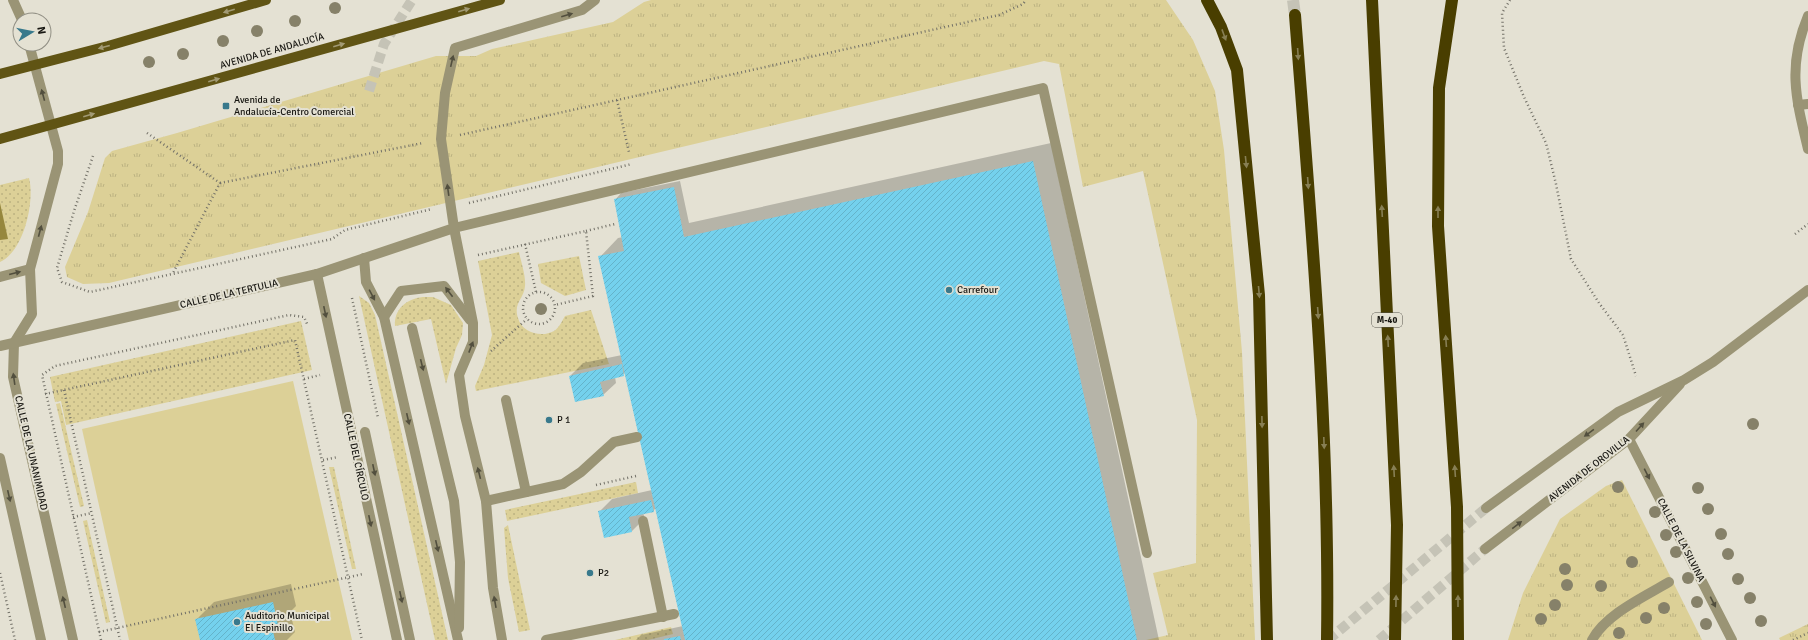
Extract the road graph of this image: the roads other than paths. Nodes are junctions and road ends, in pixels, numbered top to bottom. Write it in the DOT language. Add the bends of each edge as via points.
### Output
graph roads {
  1 [pos="13,0"];
  2 [pos="266,0"];
  3 [pos="500,0"];
  4 [pos="595,0"];
  5 [pos="1207,0"];
  6 [pos="1372,0"];
  7 [pos="1452,0"];
  8 [pos="18,12"];
  9 [pos="1295,15"];
  10 [pos="1808,16"];
  11 [pos="31,52"];
  12 [pos="35,64"];
  13 [pos="0,74"];
  14 [pos="1803,104"];
  15 [pos="51,126"];
  16 [pos="0,139"];
  17 [pos="1808,149"];
  18 [pos="454,228"];
  19 [pos="364,258"];
  20 [pos="30,269"];
  21 [pos="316,274"];
  22 [pos="0,277"];
  23 [pos="1808,290"];
  24 [pos="384,317"];
  25 [pos="473,323"];
  26 [pos="412,328"];
  27 [pos="14,343"];
  28 [pos="0,346"];
  29 [pos="1684,380"];
  30 [pos="506,400"];
  31 [pos="366,432"];
  32 [pos="637,437"];
  33 [pos="1630,439"];
  34 [pos="0,458"];
  35 [pos="526,492"];
  36 [pos="486,501"];
  37 [pos="1486,508"];
  38 [pos="643,521"];
  39 [pos="1485,548"];
  40 [pos="1147,553"];
  41 [pos="1669,582"];
  42 [pos="41,640"];
  43 [pos="72,640"];
  44 [pos="397,640"];
  45 [pos="410,640"];
  46 [pos="459,640"];
  47 [pos="502,640"];
  48 [pos="546,640"];
  49 [pos="1267,640"];
  50 [pos="1327,640"];
  51 [pos="1395,640"];
  52 [pos="1458,640"];
  53 [pos="1592,640"];
  54 [pos="1732,640"];
  1 -- 8 [label="street"];
  2 -- 12 [label="main road, one-way" via="108,46"];
  15 -- 3 [label="main road, AVENIDA DE ANDALUCÍA, one-way"];
  18 -- 4 [label="street, one-way" via="441,139 445,93 455,48 582,10"];
  5 -- 49 [label="highway, one-way" via="1221,27 1236,70 1259,295"];
  51 -- 6 [label="highway, M-40, one-way" via="1397,525"];
  52 -- 7 [label="highway, one-way" via="1457,507 1438,226 1439,88"];
  9 -- 50 [label="highway, one-way" via="1320,331 1328,560"];
  10 -- 14 [label="street" via="1800,36 1796,64 1795,85"];
  11 -- 12 [label="street"];
  12 -- 13 [label="main road"];
  15 -- 12 [label="street, one-way"];
  14 -- 17 [label="street"];
  15 -- 16 [label="main road, AVENIDA DE ANDALUCÍA"];
  20 -- 15 [label="street, one-way" via="58,164 58,151"];
  18 -- 19 [label="street, CALLE DE LA TERTULIA"];
  18 -- 25 [label="street"];
  18 -- 40 [label="street, CALLE DE LA TERTULIA" via="1043,88"];
  19 -- 21 [label="street, CALLE DE LA TERTULIA"];
  19 -- 24 [label="street, one-way" via="366,282"];
  22 -- 20 [label="street, one-way"];
  20 -- 27 [label="street" via="32,314"];
  21 -- 27 [label="street, CALLE DE LA TERTULIA"];
  21 -- 44 [label="street, CALLE DEL CÍRCULO, one-way"];
  23 -- 29 [label="street, AVENIDA DE OROVILLA" via="1713,362"];
  25 -- 24 [label="street, one-way" via="444,286 401,291"];
  24 -- 46 [label="street, one-way"];
  36 -- 25 [label="street, one-way" via="465,416 459,375 473,342"];
  26 -- 46 [label="street, one-way" via="454,501 460,562"];
  27 -- 28 [label="street, CALLE DE LA TERTULIA"];
  43 -- 27 [label="street, CALLE DE LA UNANIMIDAD, one-way" via="13,377"];
  33 -- 29 [label="street, AVENIDA DE OROVILLA, one-way"];
  29 -- 37 [label="street, AVENIDA DE OROVILLA, one-way" via="1618,412"];
  30 -- 35 [label="street"];
  31 -- 45 [label="street, CALLE DEL CÍRCULO, one-way"];
  32 -- 35 [label="street" via="614,442 563,484"];
  39 -- 33 [label="street, AVENIDA DE OROVILLA, one-way"];
  33 -- 54 [label="street, CALLE DE LA SILVINA, one-way"];
  34 -- 42 [label="street, one-way"];
  35 -- 36 [label="street"];
  47 -- 36 [label="street, one-way" via="493,588"];
  38 -- 48 [label="street" via="668,615"];
  41 -- 53 [label="street" via="1605,623"];
}
